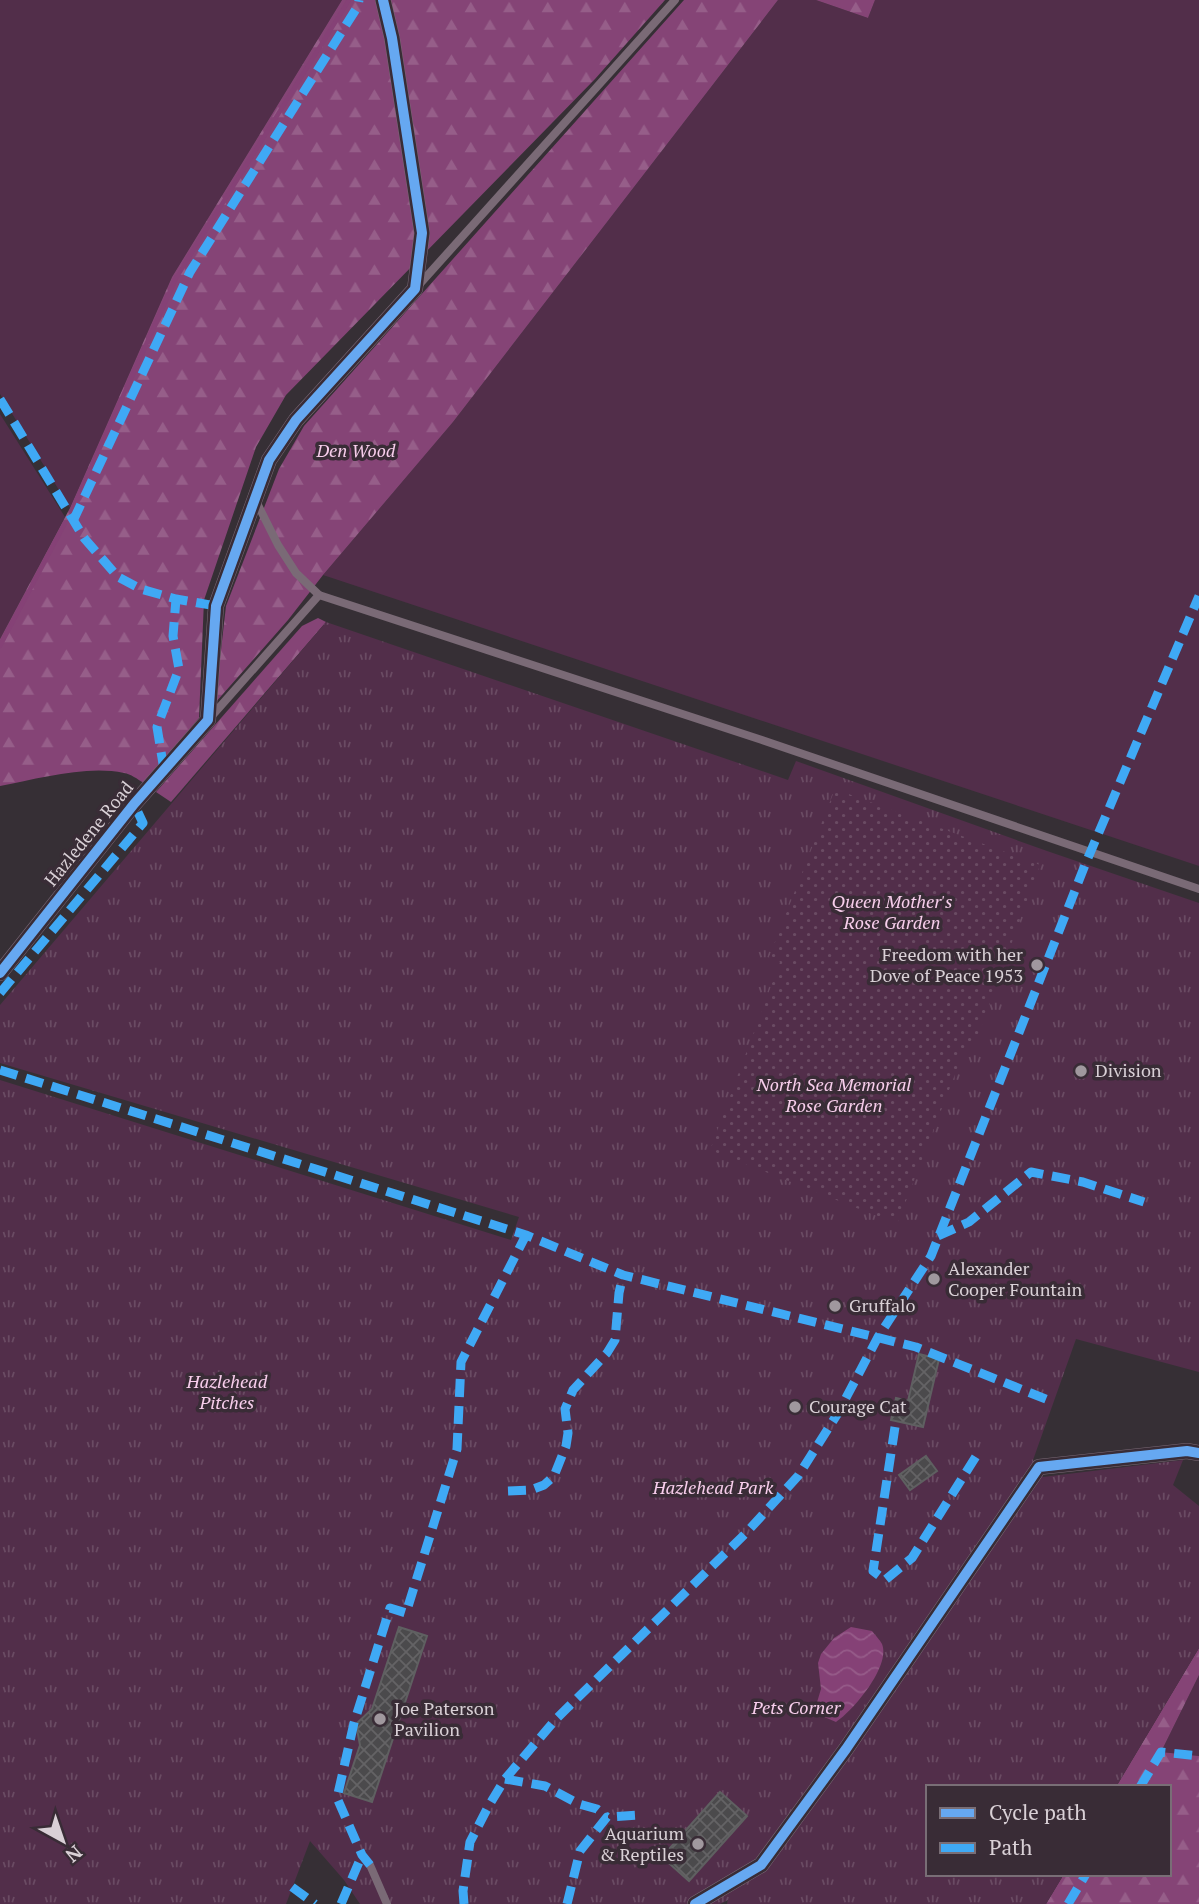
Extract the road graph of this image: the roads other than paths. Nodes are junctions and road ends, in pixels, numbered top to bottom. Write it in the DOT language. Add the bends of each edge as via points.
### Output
graph roads {
  1 [pos="383,0"];
  2 [pos="675,0"];
  3 [pos="415,289"];
  4 [pos="255,499"];
  5 [pos="318,595"];
  6 [pos="208,720"];
  7 [pos="1199,889"];
  8 [pos="0,973"];
  9 [pos="1199,1453"];
  10 [pos="370,1865"];
  11 [pos="387,1904"];
  12 [pos="695,1904"];
  1 -- 3 [label="street" via="422,233"];
  2 -- 3 [label="lane"];
  3 -- 4 [label="street" via="296,420 269,460"];
  4 -- 5 [label="lane" via="296,573"];
  4 -- 6 [label="street" via="216,606"];
  5 -- 6 [label="lane"];
  5 -- 7 [label="lane"];
  6 -- 8 [label="street, Hazledene Road" via="134,804"];
  9 -- 12 [label="street" via="1040,1466 761,1865"];
  10 -- 11 [label="lane"];
}
